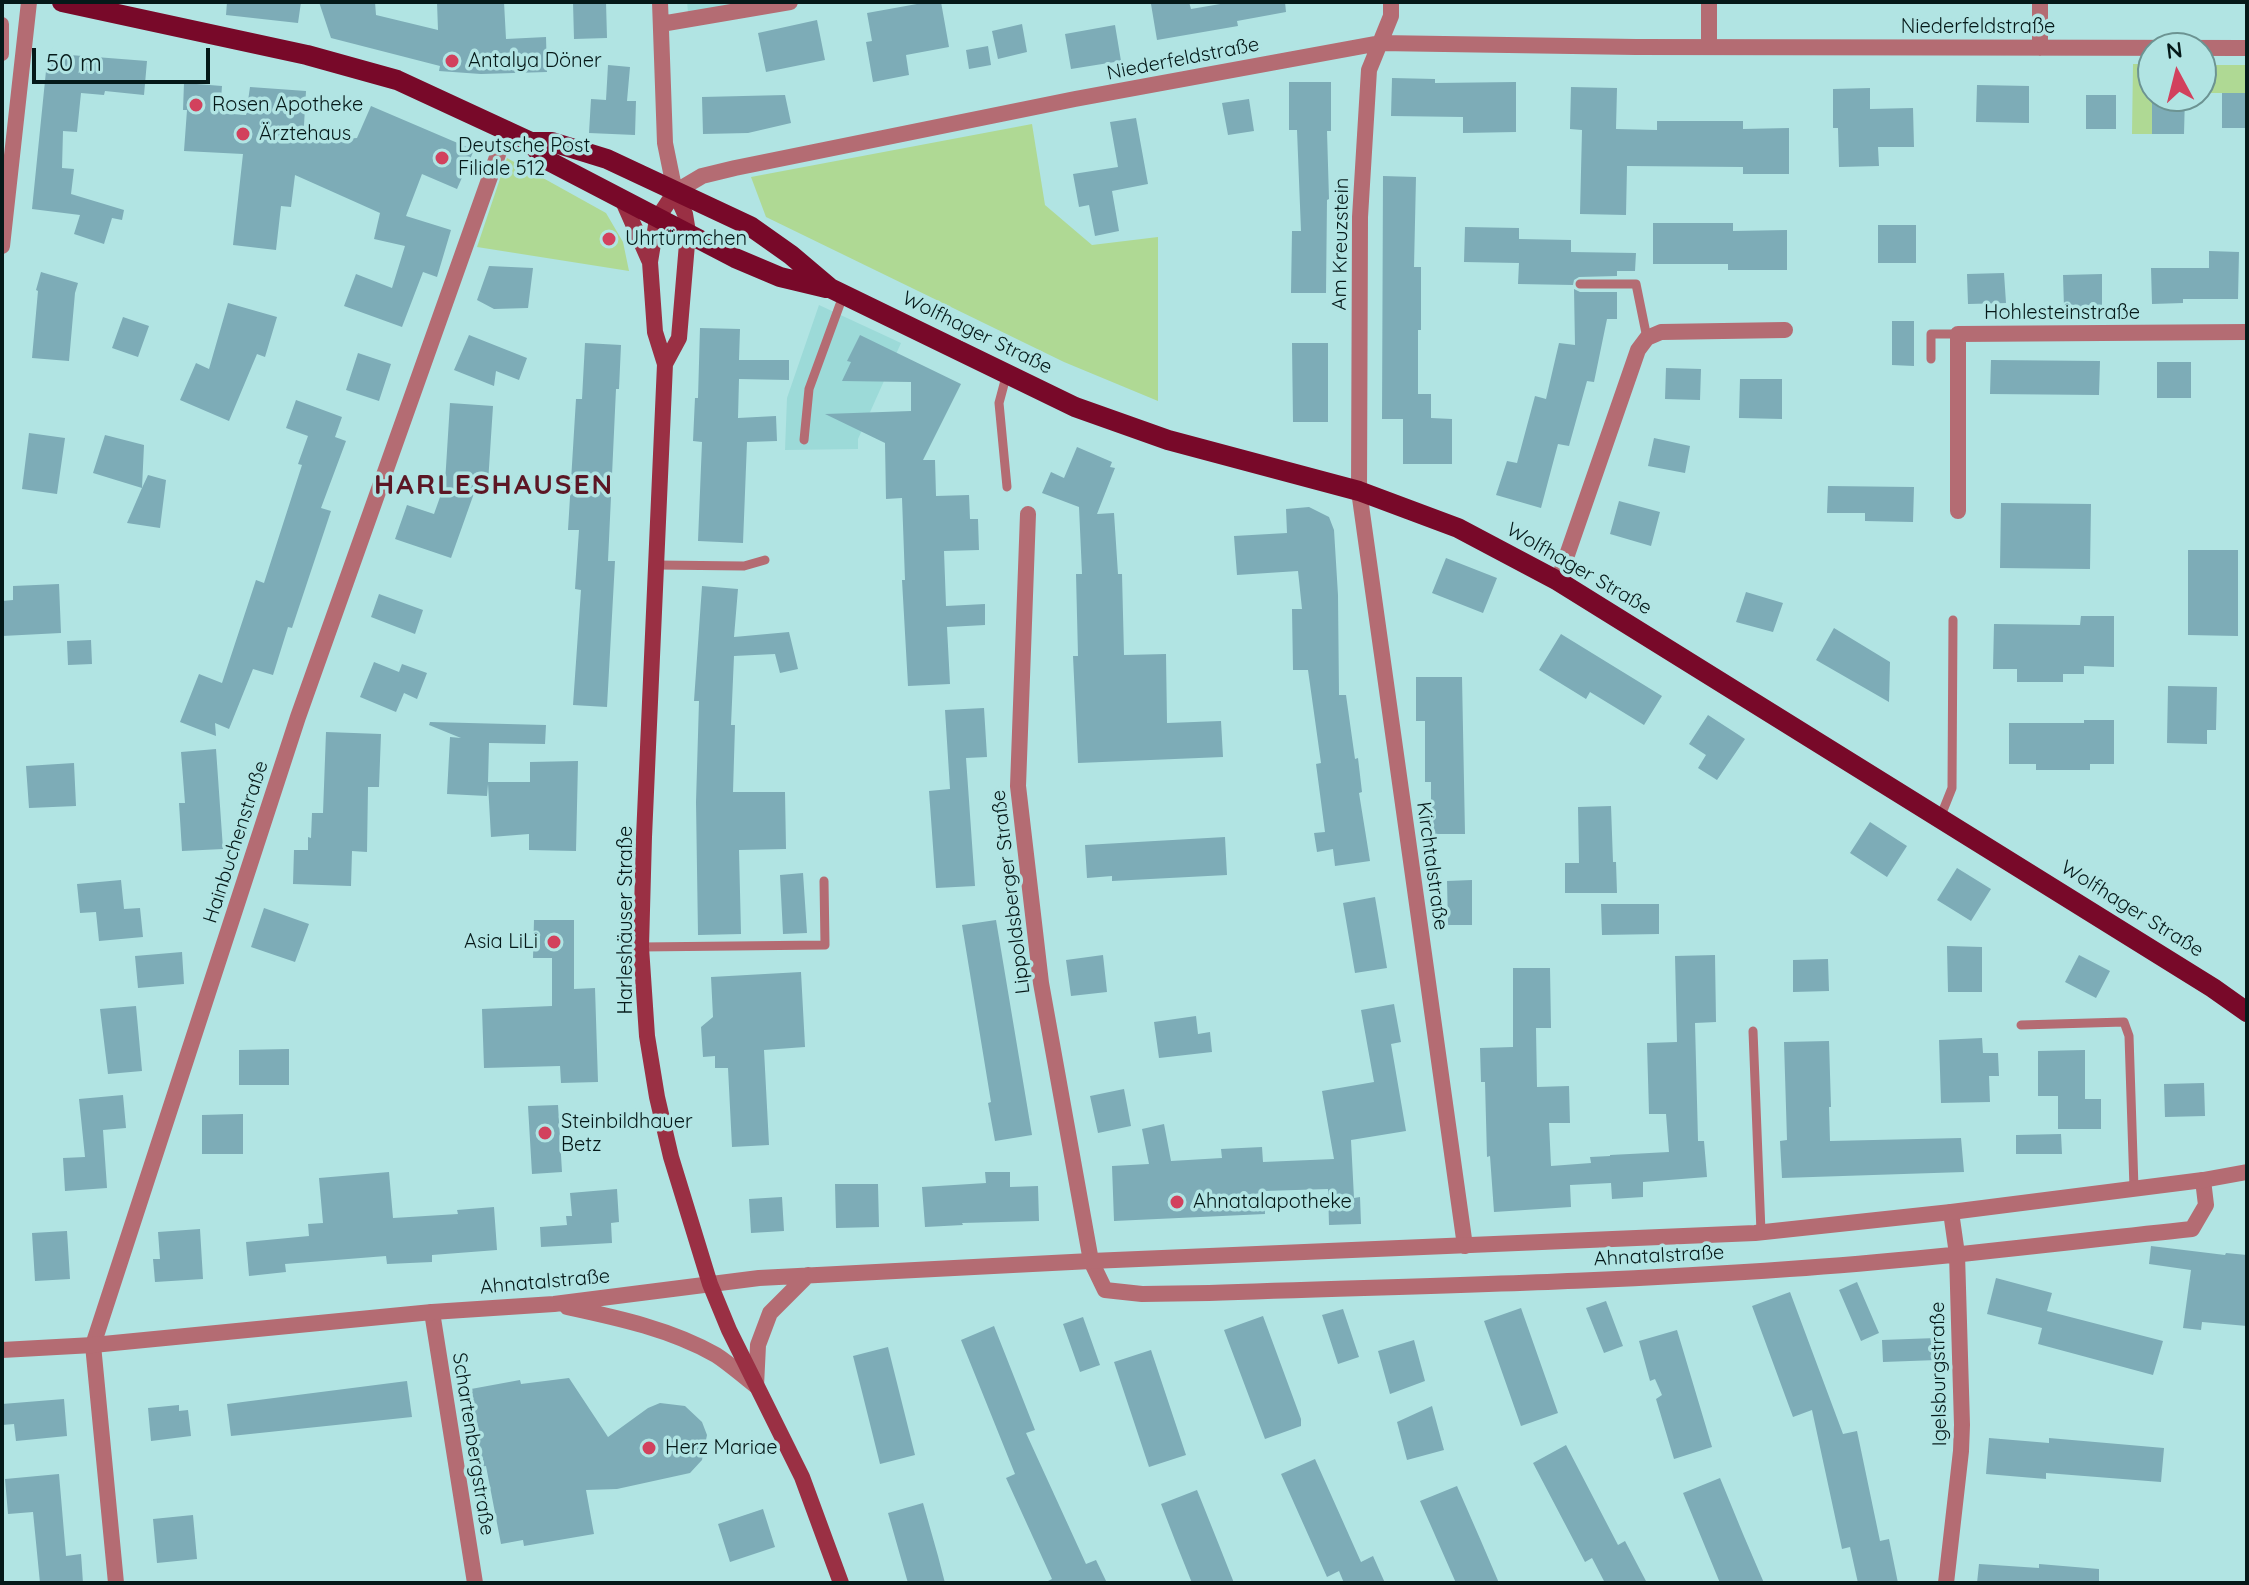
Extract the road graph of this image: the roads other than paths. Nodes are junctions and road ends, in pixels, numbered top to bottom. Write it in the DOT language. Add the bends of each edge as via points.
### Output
graph roads {
  1 [pos="29,2"];
  2 [pos="62,2"];
  3 [pos="660,2"];
  4 [pos="790,2"];
  5 [pos="1391,2"];
  6 [pos="1709,2"];
  7 [pos="2040,2"];
  8 [pos="2,24"];
  9 [pos="661,24"];
  10 [pos="1380,43"];
  11 [pos="1709,47"];
  12 [pos="2040,48"];
  13 [pos="2247,48"];
  14 [pos="2,54"];
  15 [pos="507,129"];
  16 [pos="531,142"];
  17 [pos="675,192"];
  18 [pos="622,199"];
  19 [pos="657,219"];
  20 [pos="688,232"];
  21 [pos="2,246"];
  22 [pos="650,262"];
  23 [pos="1580,284"];
  24 [pos="837,292"];
  25 [pos="1785,330"];
  26 [pos="2247,332"];
  27 [pos="1958,334"];
  28 [pos="1647,338"];
  29 [pos="1931,359"];
  30 [pos="665,364"];
  31 [pos="1007,373"];
  32 [pos="804,440"];
  33 [pos="1007,487"];
  34 [pos="1359,491"];
  35 [pos="1958,511"];
  36 [pos="1028,514"];
  37 [pos="765,560"];
  38 [pos="657,565"];
  39 [pos="1558,581"];
  40 [pos="1953,620"];
  41 [pos="1940,818"];
  42 [pos="824,881"];
  43 [pos="641,947"];
  44 [pos="2247,1012"];
  45 [pos="2021,1025"];
  46 [pos="1753,1031"];
  47 [pos="2247,1172"];
  48 [pos="2203,1180"];
  49 [pos="2134,1188"];
  50 [pos="1951,1212"];
  51 [pos="1761,1232"];
  52 [pos="1465,1246"];
  53 [pos="1957,1254"];
  54 [pos="1091,1261"];
  55 [pos="808,1275"];
  56 [pos="710,1284"];
  57 [pos="554,1304"];
  58 [pos="432,1312"];
  59 [pos="93,1345"];
  60 [pos="2,1350"];
  61 [pos="756,1386"];
  62 [pos="116,1583"];
  63 [pos="475,1583"];
  64 [pos="841,1583"];
  65 [pos="1946,1583"];
  1 -- 21 [label="street"];
  2 -- 15 [label="main road, Wolfhager Straße" via="334,62 397,80"];
  3 -- 9 [label="street"];
  4 -- 9 [label="street"];
  5 -- 10 [label="street, Am Kreuzstein"];
  6 -- 11 [label="street"];
  7 -- 12 [label="street"];
  8 -- 14 [label="street"];
  9 -- 17 [label="street" via="665,143"];
  10 -- 11 [label="street, Niederfeldstraße"];
  10 -- 17 [label="street, Niederfeldstraße" via="735,168 702,176"];
  10 -- 34 [label="street, Am Kreuzstein" via="1369,70 1360,217"];
  11 -- 12 [label="street, Niederfeldstraße"];
  12 -- 13 [label="street, Niederfeldstraße"];
  15 -- 16 [label="main road, Wolfhager Straße"];
  15 -- 59 [label="street, Hainbuchenstraße" via="298,717"];
  16 -- 17 [label="main road, Wolfhager Straße" via="552,142 607,159"];
  16 -- 18 [label="main road, Wolfhager Straße" via="543,158"];
  17 -- 19 [label="main road, Harleshäuser Straße"];
  17 -- 20 [label="main road, Harleshäuser Straße"];
  17 -- 24 [label="main road, Wolfhager Straße" via="750,226"];
  18 -- 19 [label="main road, Wolfhager Straße"];
  18 -- 22 [label="main road, Harleshäuser Straße"];
  19 -- 20 [label="main road, Wolfhager Straße"];
  19 -- 22 [label="main road, Harleshäuser Straße"];
  20 -- 24 [label="main road, Wolfhager Straße" via="780,277"];
  20 -- 30 [label="main road, Harleshäuser Straße" via="679,338"];
  22 -- 30 [label="main road, Harleshäuser Straße" via="655,332"];
  23 -- 28 [label="lane" via="1636,284"];
  24 -- 31 [label="main road, Wolfhager Straße"];
  24 -- 32 [label="lane" via="809,389"];
  25 -- 28 [label="street" via="1661,332"];
  26 -- 27 [label="street, Hohlesteinstraße"];
  27 -- 29 [label="lane" via="1931,334"];
  27 -- 35 [label="street, Hohlesteinstraße"];
  28 -- 39 [label="street" via="1638,350"];
  30 -- 38 [label="main road, Harleshäuser Straße"];
  31 -- 33 [label="lane" via="999,403"];
  31 -- 34 [label="main road, Wolfhager Straße" via="1075,407 1168,440"];
  34 -- 39 [label="main road, Wolfhager Straße" via="1458,528"];
  34 -- 52 [label="street, Kirchtalstraße"];
  36 -- 54 [label="street, Lippoldsberger Straße" via="1018,786 1041,983"];
  37 -- 38 [label="lane" via="744,566"];
  38 -- 43 [label="main road, Harleshäuser Straße"];
  39 -- 41 [label="main road, Wolfhager Straße"];
  40 -- 41 [label="lane" via="1952,788"];
  41 -- 44 [label="main road, Wolfhager Straße"];
  42 -- 43 [label="lane" via="825,945"];
  43 -- 56 [label="main road, Harleshäuser Straße" via="657,1097"];
  45 -- 49 [label="lane" via="2124,1022 2129,1036"];
  46 -- 51 [label="lane"];
  47 -- 48 [label="street, Ahnatalstraße"];
  48 -- 49 [label="street, Ahnatalstraße"];
  48 -- 53 [label="street, Ahnatalstraße" via="2206,1205 2192,1229"];
  49 -- 50 [label="street, Ahnatalstraße"];
  50 -- 51 [label="street, Ahnatalstraße"];
  50 -- 53 [label="street, Igelsburgstraße"];
  51 -- 52 [label="street, Ahnatalstraße"];
  52 -- 54 [label="street, Ahnatalstraße"];
  53 -- 54 [label="street, Ahnatalstraße" via="1670,1277 1142,1294 1105,1290"];
  53 -- 65 [label="street, Igelsburgstraße" via="1962,1438"];
  54 -- 55 [label="street, Ahnatalstraße"];
  55 -- 56 [label="street, Ahnatalstraße"];
  55 -- 61 [label="street" via="770,1313 758,1345"];
  56 -- 57 [label="street, Ahnatalstraße"];
  56 -- 61 [label="main road, Harleshäuser Straße"];
  57 -- 58 [label="street, Ahnatalstraße"];
  57 -- 61 [label="street" via="676,1336 718,1356"];
  58 -- 59 [label="street, Ahnatalstraße"];
  58 -- 63 [label="street, Schartenbergstraße"];
  59 -- 60 [label="street, Ahnatalstraße"];
  59 -- 62 [label="street, Hainbuchenstraße"];
  61 -- 64 [label="main road, Harleshäuser Straße" via="802,1477"];
}
